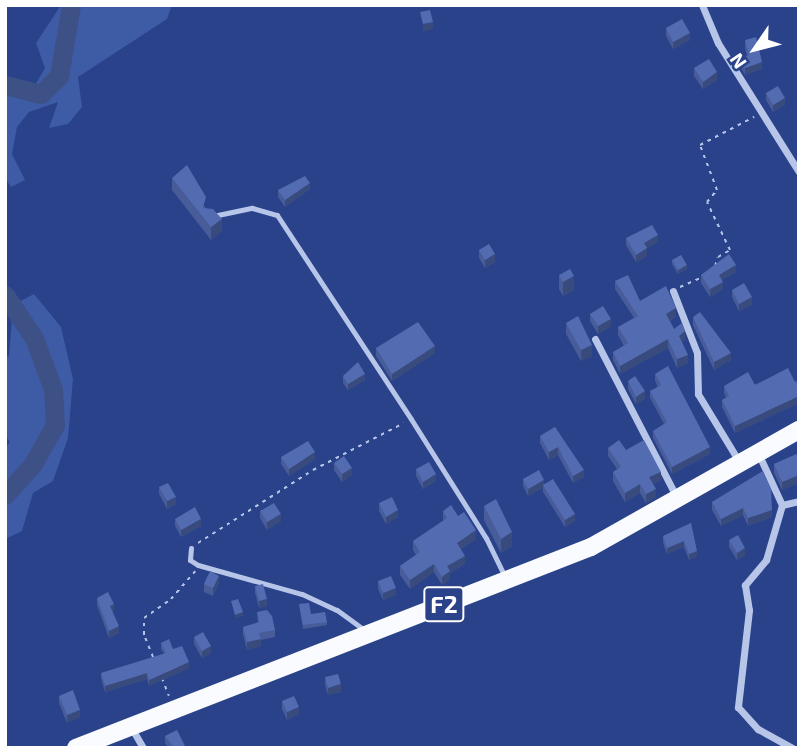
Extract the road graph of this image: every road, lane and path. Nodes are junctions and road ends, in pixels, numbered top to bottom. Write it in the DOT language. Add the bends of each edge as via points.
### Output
graph roads {
  1 [pos="702,5"];
  2 [pos="759,110"];
  3 [pos="799,172"];
  4 [pos="207,217"];
  5 [pos="673,291"];
  6 [pos="595,339"];
  7 [pos="411,419"];
  8 [pos="799,430"];
  9 [pos="759,455"];
  10 [pos="741,466"];
  11 [pos="678,500"];
  12 [pos="799,502"];
  13 [pos="782,505"];
  14 [pos="191,548"];
  15 [pos="198,565"];
  16 [pos="506,580"];
  17 [pos="368,633"];
  18 [pos="154,660"];
  19 [pos="159,672"];
  20 [pos="174,709"];
  21 [pos="130,727"];
  22 [pos="76,748"];
  23 [pos="143,748"];
  24 [pos="792,748"];
  1 -- 2 [label="street"];
  2 -- 3 [label="street"];
  2 -- 5 [label="path" via="728,133 699,145 717,190 707,202 730,250 718,257 710,273"];
  4 -- 7 [label="lane" via="252,208 277,215"];
  5 -- 10 [label="street" via="697,353 698,394"];
  6 -- 11 [label="street"];
  7 -- 14 [label="path" via="313,470"];
  7 -- 16 [label="lane" via="486,538"];
  8 -- 9 [label="main road, F2"];
  9 -- 10 [label="main road, F2"];
  9 -- 13 [label="street"];
  10 -- 11 [label="main road, F2"];
  11 -- 16 [label="main road, F2" via="592,547"];
  12 -- 13 [label="street"];
  13 -- 24 [label="street" via="766,560 745,585 749,610 738,707 758,729"];
  14 -- 15 [label="lane" via="190,560"];
  15 -- 17 [label="lane" via="302,594 337,610"];
  15 -- 18 [label="path" via="171,599 144,618 144,635"];
  16 -- 17 [label="main road, F2"];
  17 -- 20 [label="main road, F2"];
  19 -- 20 [label="path"];
  20 -- 21 [label="main road, F2"];
  21 -- 22 [label="main road, F2"];
  21 -- 23 [label="street"];
}
